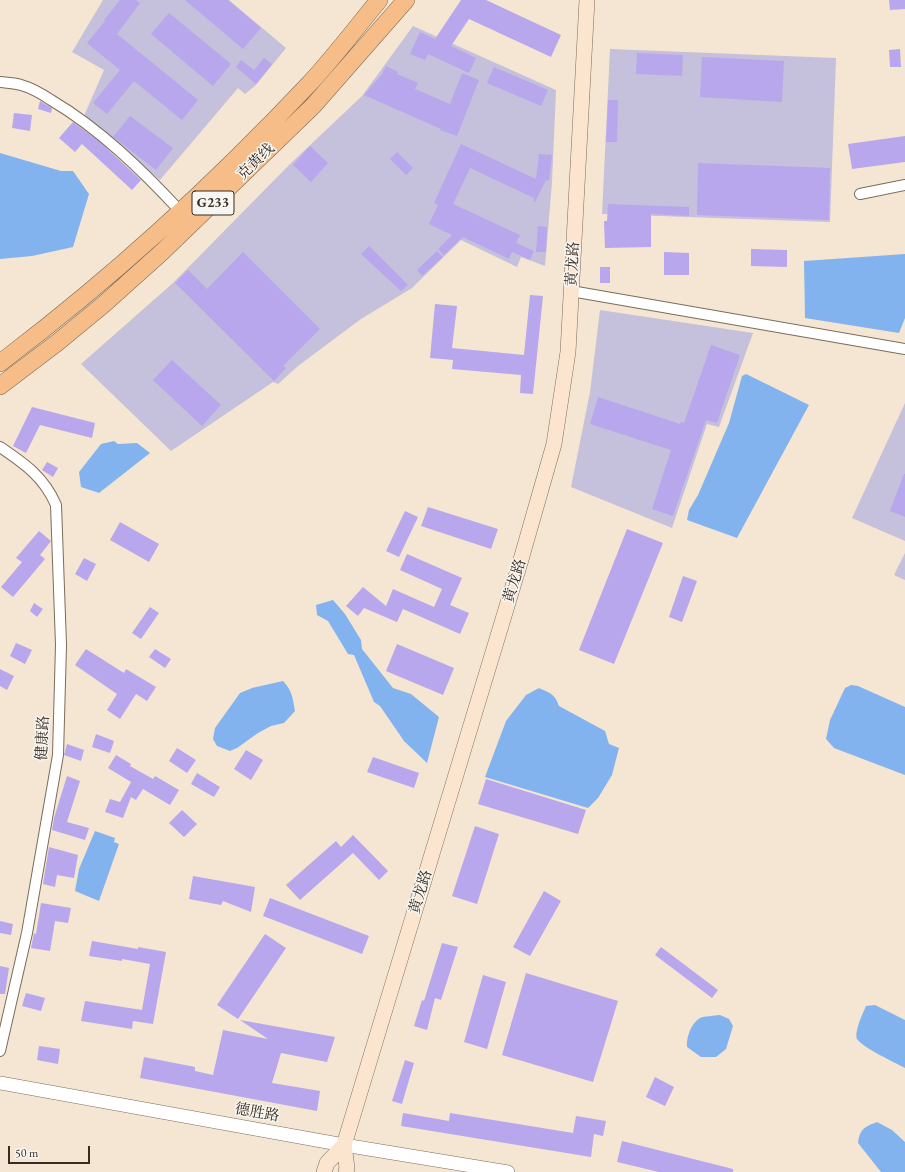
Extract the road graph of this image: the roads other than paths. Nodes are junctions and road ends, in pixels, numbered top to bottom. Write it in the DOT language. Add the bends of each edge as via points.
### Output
graph roads {
  1 [pos="379,0"];
  2 [pos="406,0"];
  3 [pos="587,0"];
  4 [pos="0,82"];
  5 [pos="905,185"];
  6 [pos="860,194"];
  7 [pos="181,212"];
  8 [pos="572,291"];
  9 [pos="905,348"];
  10 [pos="0,363"];
  11 [pos="0,386"];
  12 [pos="0,447"];
  13 [pos="0,1051"];
  14 [pos="0,1083"];
  15 [pos="344,1145"];
  16 [pos="324,1172"];
  17 [pos="346,1172"];
  18 [pos="508,1172"];
  1 -- 7 [label="highway, 克黄线 / G233" via="310,83"];
  2 -- 11 [label="highway, 克黄线 / G233" via="313,106 162,252 98,309"];
  3 -- 8 [label="main road, 黄龙路"];
  4 -- 7 [label="street" via="35,90 76,116 126,157"];
  5 -- 6 [label="street"];
  7 -- 10 [label="highway, 克黄线 / G233" via="91,291"];
  8 -- 9 [label="street"];
  8 -- 15 [label="main road, 黄龙路" via="568,352 554,444"];
  12 -- 13 [label="street, 健康路" via="37,474 51,492 56,505 61,645 58,755 27,933"];
  14 -- 15 [label="street, 德胜路"];
  15 -- 16 [label="main road, 黄龙路" via="327,1163"];
  15 -- 17 [label="main road, 黄龙路"];
  15 -- 18 [label="street, 德胜路"];
}
